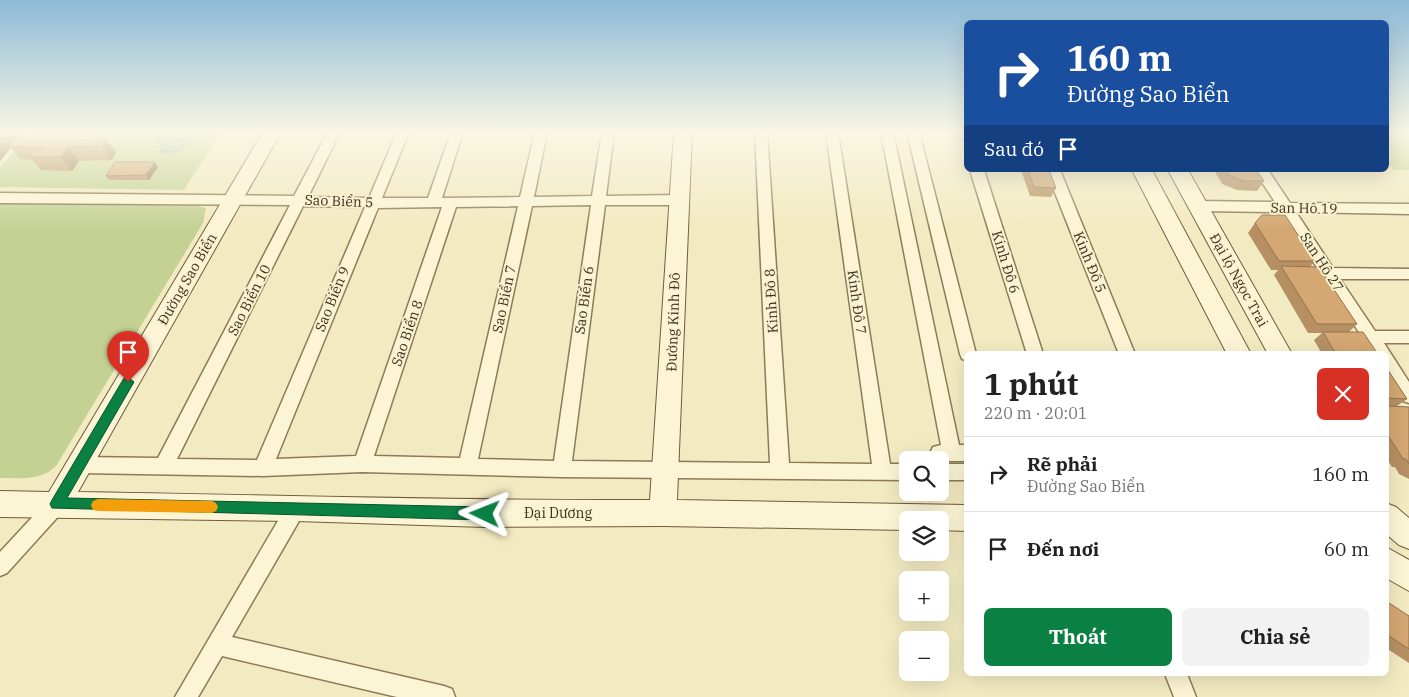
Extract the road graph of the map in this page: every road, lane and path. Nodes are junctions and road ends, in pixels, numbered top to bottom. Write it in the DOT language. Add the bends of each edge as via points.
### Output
graph roads {
  1 [pos="253,165"];
  2 [pos="318,165"];
  3 [pos="389,165"];
  4 [pos="446,165"];
  5 [pos="534,165"];
  6 [pos="603,165"];
  7 [pos="681,165"];
  8 [pos="763,165"];
  9 [pos="837,165"];
  10 [pos="894,165"];
  11 [pos="921,165"];
  12 [pos="978,172"];
  13 [pos="1054,172"];
  14 [pos="1143,172"];
  15 [pos="1179,172"];
  16 [pos="1263,172"];
  17 [pos="0,198"];
  18 [pos="233,199"];
  19 [pos="300,200"];
  20 [pos="678,200"];
  21 [pos="598,201"];
  22 [pos="434,202"];
  23 [pos="451,202"];
  24 [pos="372,203"];
  25 [pos="525,203"];
  26 [pos="1161,206"];
  27 [pos="1198,206"];
  28 [pos="1286,208"];
  29 [pos="1409,210"];
  30 [pos="1329,273"];
  31 [pos="1409,274"];
  32 [pos="1371,337"];
  33 [pos="1409,337"];
  34 [pos="967,351"];
  35 [pos="1033,351"];
  36 [pos="1126,351"];
  37 [pos="1237,351"];
  38 [pos="1278,351"];
  39 [pos="1380,351"];
  40 [pos="1389,365"];
  41 [pos="1409,396"];
  42 [pos="952,453"];
  43 [pos="362,464"];
  44 [pos="80,465"];
  45 [pos="468,466"];
  46 [pos="163,467"];
  47 [pos="262,468"];
  48 [pos="562,469"];
  49 [pos="665,470"];
  50 [pos="780,471"];
  51 [pos="899,472"];
  52 [pos="949,472"];
  53 [pos="964,472"];
  54 [pos="882,473"];
  55 [pos="0,504"];
  56 [pos="57,504"];
  57 [pos="296,508"];
  58 [pos="664,513"];
  59 [pos="964,518"];
  60 [pos="1389,563"];
  61 [pos="0,566"];
  62 [pos="1409,577"];
  63 [pos="216,644"];
  64 [pos="1177,676"];
  65 [pos="186,697"];
  66 [pos="444,697"];
  67 [pos="1185,697"];
  1 -- 18 [label="street, Đường Sao Biển"];
  2 -- 19 [label="street, Sao Biển 10"];
  3 -- 24 [label="street, Sao Biển 9"];
  4 -- 22 [label="street"];
  5 -- 25 [label="street, Sao Biển 7"];
  6 -- 21 [label="street, Sao Biển 6"];
  7 -- 20 [label="street, Đường Kinh Đô"];
  8 -- 50 [label="street, Kinh Đô 8"];
  9 -- 54 [label="street, Kinh Đô 7"];
  10 -- 42 [label="street"];
  11 -- 34 [label="street"];
  12 -- 35 [label="street, Kinh Đô 6"];
  13 -- 36 [label="street, Kinh Đô 5"];
  14 -- 26 [label="street"];
  15 -- 27 [label="street, Đại lộ Ngọc Trai"];
  16 -- 28 [label="street, San Hô 27"];
  17 -- 18 [label="street, Sao Biển 5"];
  18 -- 19 [label="street, Sao Biển 5"];
  18 -- 44 [label="street, Đường Sao Biển"];
  19 -- 24 [label="street, Sao Biển 5"];
  19 -- 46 [label="street, Sao Biển 10"];
  20 -- 21 [label="street, Sao Biển 5"];
  20 -- 49 [label="street, Đường Kinh Đô"];
  21 -- 25 [label="street, Sao Biển 5"];
  21 -- 48 [label="street, Sao Biển 6"];
  22 -- 23 [label="street, Sao Biển 5"];
  22 -- 24 [label="street, Sao Biển 5"];
  23 -- 25 [label="street, Sao Biển 5"];
  23 -- 43 [label="street, Sao Biển 8"];
  24 -- 47 [label="street, Sao Biển 9"];
  25 -- 45 [label="street, Sao Biển 7"];
  26 -- 27 [label="street"];
  26 -- 37 [label="street"];
  27 -- 28 [label="street, San Hô 19"];
  27 -- 38 [label="street, Đại lộ Ngọc Trai"];
  28 -- 29 [label="street, San Hô 19"];
  28 -- 30 [label="street, San Hô 27"];
  30 -- 31 [label="street"];
  30 -- 32 [label="street, San Hô 27"];
  32 -- 33 [label="street"];
  32 -- 39 [label="street, San Hô 27"];
  40 -- 41 [label="street"];
  43 -- 45 [label="street"];
  43 -- 47 [label="street"];
  44 -- 46 [label="street"];
  44 -- 56 [label="street, Đường Sao Biển"];
  45 -- 48 [label="street"];
  46 -- 47 [label="street"];
  48 -- 49 [label="street"];
  49 -- 50 [label="street"];
  49 -- 58 [label="street, Đường Kinh Đô"];
  50 -- 54 [label="street"];
  51 -- 54 [label="street"];
  52 -- 53 [label="street"];
  55 -- 56 [label="street, Đại Dương"];
  56 -- 57 [label="street, Đại Dương"];
  56 -- 61 [label="street"];
  57 -- 58 [label="street, Đại Dương" via="485,514"];
  57 -- 63 [label="street"];
  58 -- 59 [label="street, Đại Dương"];
  60 -- 62 [label="street"];
  63 -- 65 [label="street"];
  63 -- 66 [label="street"];
  64 -- 67 [label="street"];
}
